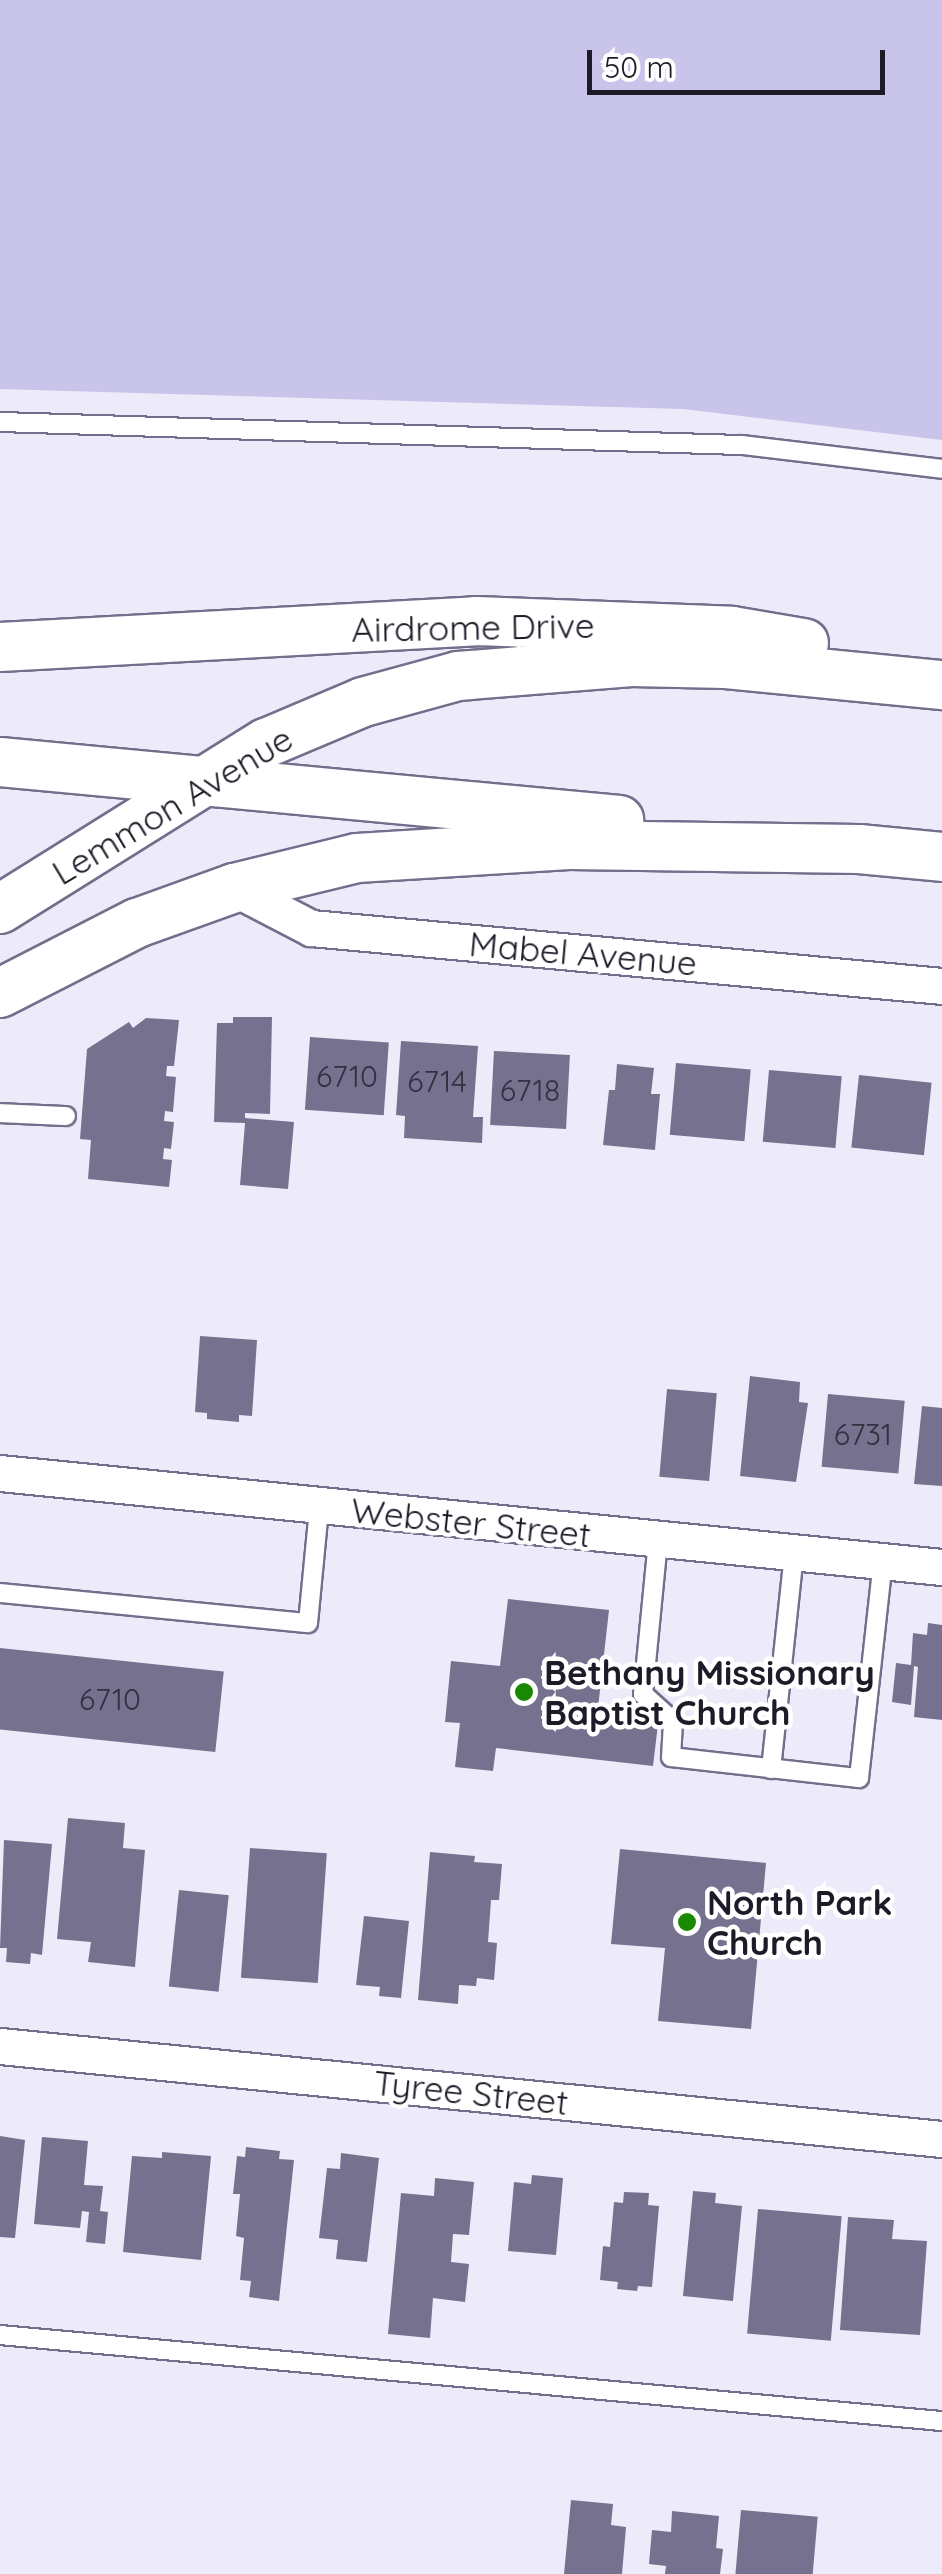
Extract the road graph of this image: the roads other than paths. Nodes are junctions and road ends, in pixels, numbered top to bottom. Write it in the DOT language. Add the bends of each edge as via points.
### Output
graph roads {
  1 [pos="0,422"];
  2 [pos="942,468"];
  3 [pos="0,647"];
  4 [pos="942,676"];
  5 [pos="942,684"];
  6 [pos="0,762"];
  7 [pos="202,781"];
  8 [pos="859,849"];
  9 [pos="942,857"];
  10 [pos="234,888"];
  11 [pos="0,908"];
  12 [pos="942,986"];
  13 [pos="0,994"];
  14 [pos="0,1113"];
  15 [pos="66,1116"];
  16 [pos="0,1472"];
  17 [pos="319,1508"];
  18 [pos="658,1540"];
  19 [pos="794,1552"];
  20 [pos="883,1561"];
  21 [pos="942,1566"];
  22 [pos="0,1593"];
  23 [pos="771,1768"];
  24 [pos="0,2046"];
  25 [pos="942,2139"];
  26 [pos="0,2335"];
  27 [pos="942,2421"];
  1 -- 2 [label="lane" via="742,445"];
  3 -- 4 [label="main road, Airdrome Drive" via="476,621 590,622 732,631 860,653"];
  5 -- 7 [label="main road, Lemmon Avenue" via="650,662 458,676 363,702 266,743"];
  6 -- 7 [label="main road"];
  7 -- 8 [label="main road" via="518,808"];
  7 -- 11 [label="main road, Lemmon Avenue"];
  8 -- 9 [label="main road"];
  8 -- 10 [label="main road" via="569,845 421,852 357,858"];
  10 -- 12 [label="street, Mabel Avenue" via="310,928"];
  10 -- 13 [label="main road" via="138,923"];
  14 -- 15 [label="lane"];
  16 -- 17 [label="street, Webster Street"];
  17 -- 18 [label="street, Webster Street"];
  17 -- 22 [label="lane" via="308,1623"];
  18 -- 19 [label="street, Webster Street"];
  18 -- 23 [label="lane" via="643,1694 672,1722 671,1757"];
  19 -- 20 [label="street, Webster Street"];
  19 -- 23 [label="lane"];
  20 -- 21 [label="street, Webster Street"];
  20 -- 23 [label="lane" via="859,1778"];
  24 -- 25 [label="street, Tyree Street"];
  26 -- 27 [label="lane"];
}
